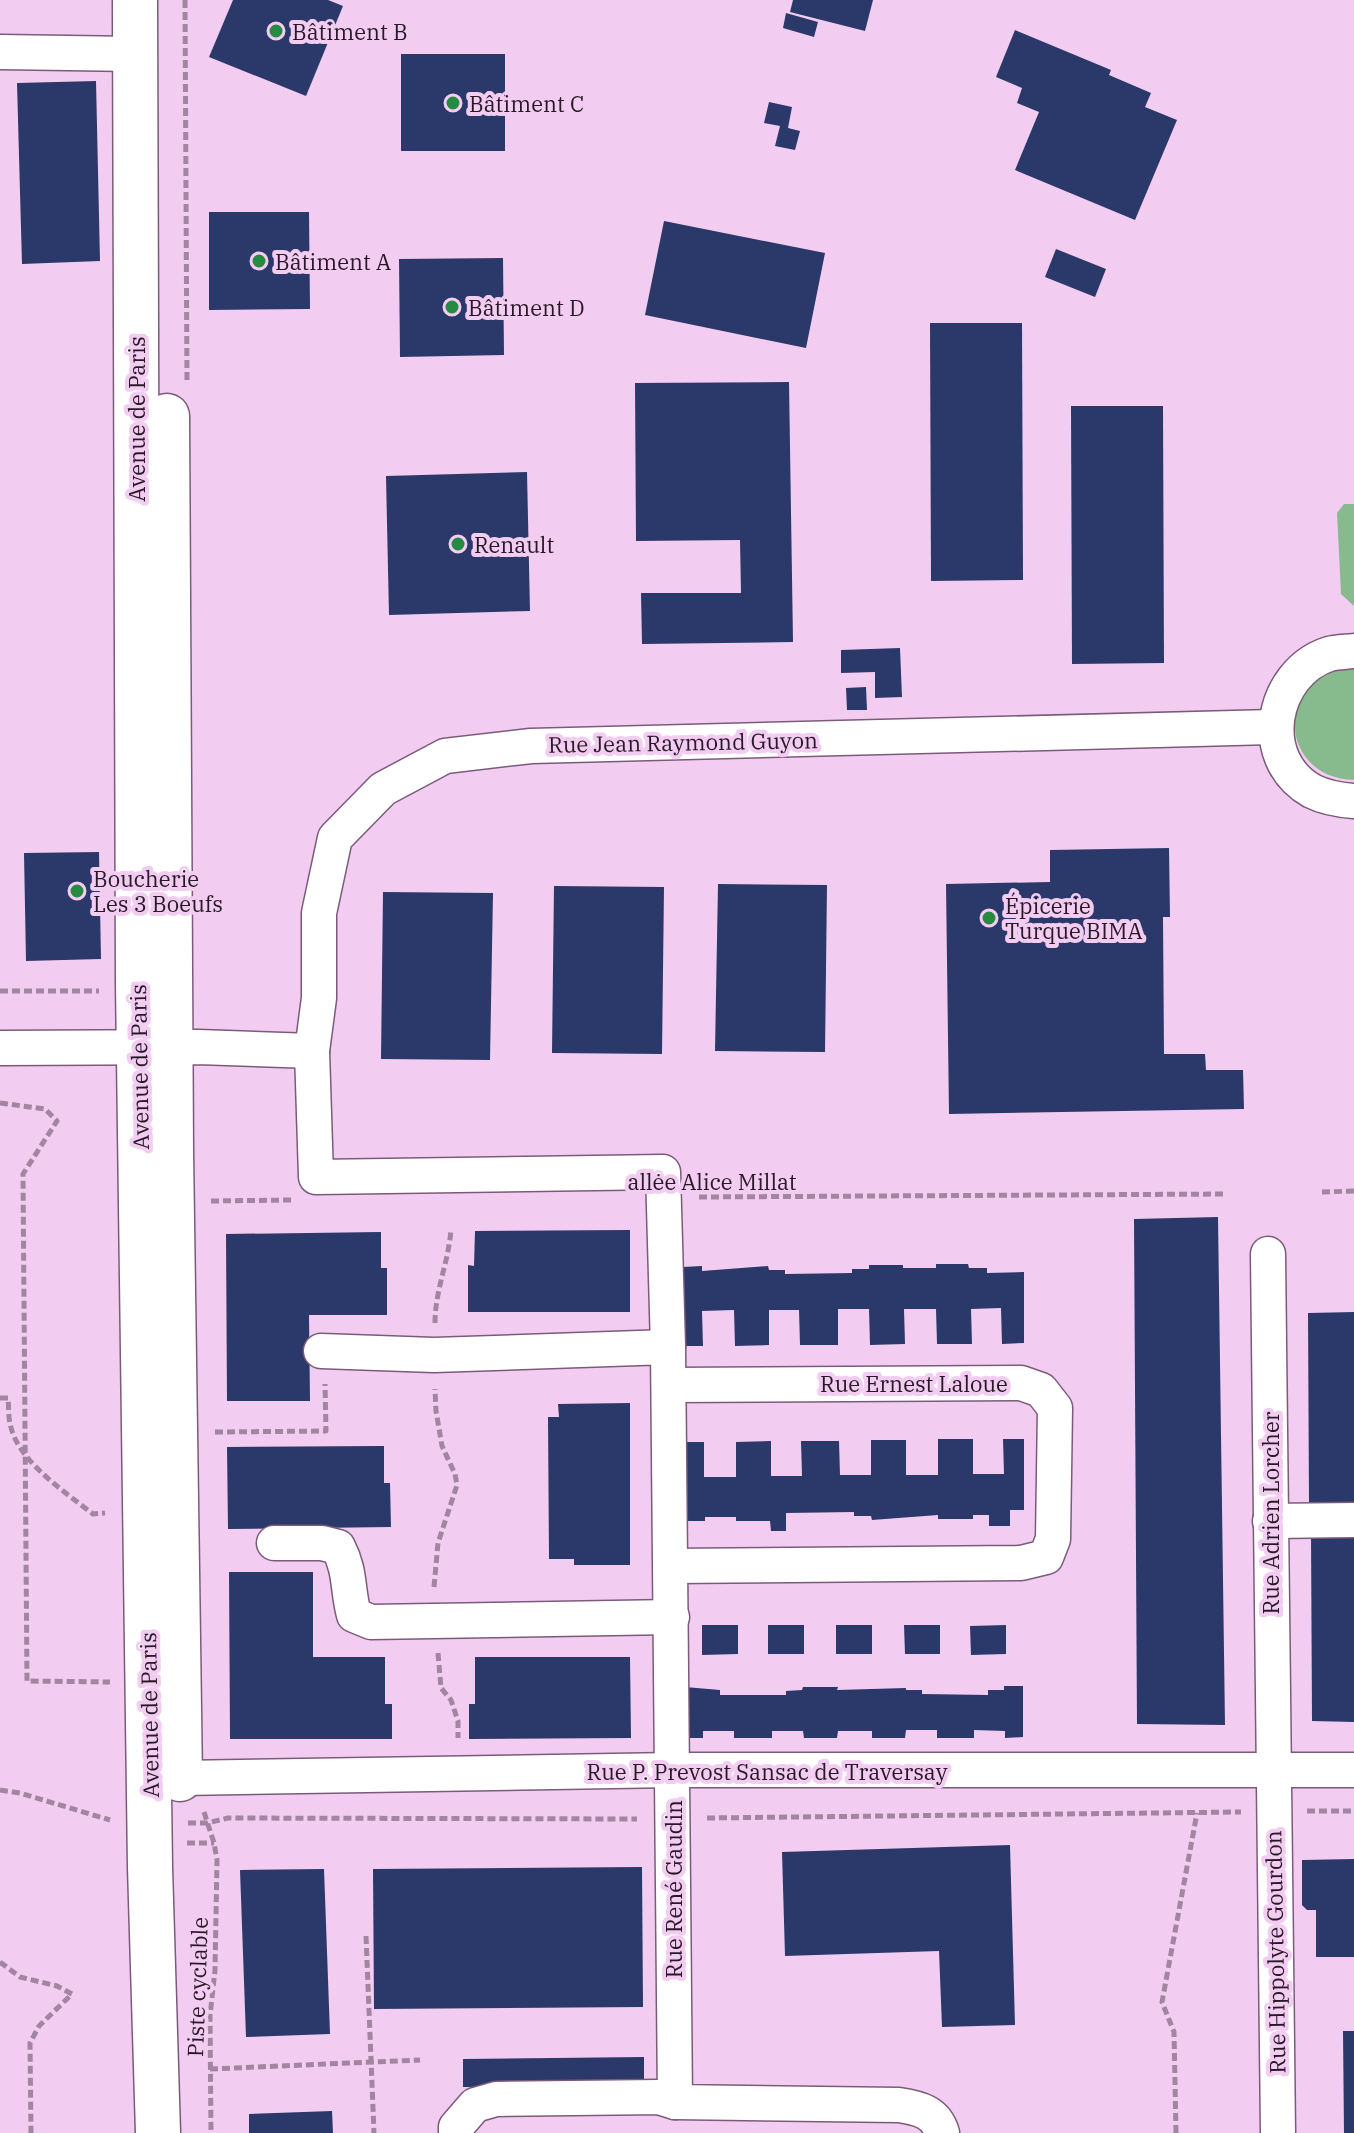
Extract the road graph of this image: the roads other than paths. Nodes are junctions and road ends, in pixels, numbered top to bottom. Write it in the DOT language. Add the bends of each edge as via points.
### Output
graph roads {
  1 [pos="135,0"];
  2 [pos="163,0"];
  3 [pos="0,52"];
  4 [pos="135,54"];
  5 [pos="1354,651"];
  6 [pos="1276,727"];
  7 [pos="1354,801"];
  8 [pos="0,1048"];
  9 [pos="155,1048"];
  10 [pos="312,1051"];
  11 [pos="1268,1254"];
  12 [pos="668,1347"];
  13 [pos="323,1351"];
  14 [pos="669,1385"];
  15 [pos="1354,1520"];
  16 [pos="1270,1521"];
  17 [pos="274,1543"];
  18 [pos="671,1566"];
  19 [pos="672,1617"];
  20 [pos="673,1770"];
  21 [pos="1354,1770"];
  22 [pos="1272,1771"];
  23 [pos="180,1778"];
  24 [pos="675,2102"];
  25 [pos="158,2133"];
  26 [pos="184,2133"];
  27 [pos="456,2133"];
  28 [pos="942,2133"];
  29 [pos="1278,2133"];
  1 -- 4 [label="main road, Avenue de Paris"];
  2 -- 9 [label="main road, Avenue de Paris"];
  3 -- 4 [label="street"];
  4 -- 9 [label="main road, Avenue de Paris"];
  5 -- 6 [label="street" via="1331,653 1291,681 1279,703"];
  6 -- 7 [label="street" via="1280,752 1292,774 1311,790"];
  6 -- 10 [label="street, Rue Jean Raymond Guyon" via="531,746 445,756 383,789 335,838 319,913 319,998"];
  8 -- 9 [label="street"];
  9 -- 10 [label="street"];
  9 -- 23 [label="main road, Avenue de Paris"];
  9 -- 25 [label="main road, Avenue de Paris" via="150,1867"];
  10 -- 12 [label="street, Rue Jean Raymond Guyon" via="316,1177 663,1172"];
  11 -- 16 [label="street, Rue Adrien Lorcher"];
  12 -- 13 [label="street" via="434,1355"];
  12 -- 14 [label="street, Rue René Gaudin"];
  14 -- 18 [label="street, Rue René Gaudin"];
  14 -- 18 [label="street, Rue Ernest Laloue" via="1021,1383 1041,1390 1055,1408 1053,1539 1046,1557 1021,1563"];
  15 -- 16 [label="street"];
  16 -- 22 [label="street, Rue Adrien Lorcher"];
  17 -- 19 [label="street" via="338,1547 347,1565 354,1615 371,1622"];
  18 -- 19 [label="street, Rue René Gaudin"];
  19 -- 20 [label="street, Rue René Gaudin"];
  20 -- 22 [label="street, Rue P. Prevost Sansac de Traversay"];
  20 -- 23 [label="street, Rue P. Prevost Sansac de Traversay"];
  20 -- 24 [label="street, Rue René Gaudin"];
  21 -- 22 [label="street, Rue P. Prevost Sansac de Traversay"];
  22 -- 29 [label="street, Rue Hippolyte Gourdon"];
  23 -- 26 [label="main road, Avenue de Paris"];
  24 -- 27 [label="street" via="659,2097 496,2099 475,2105"];
  24 -- 28 [label="street" via="918,2107 932,2115"];
}
